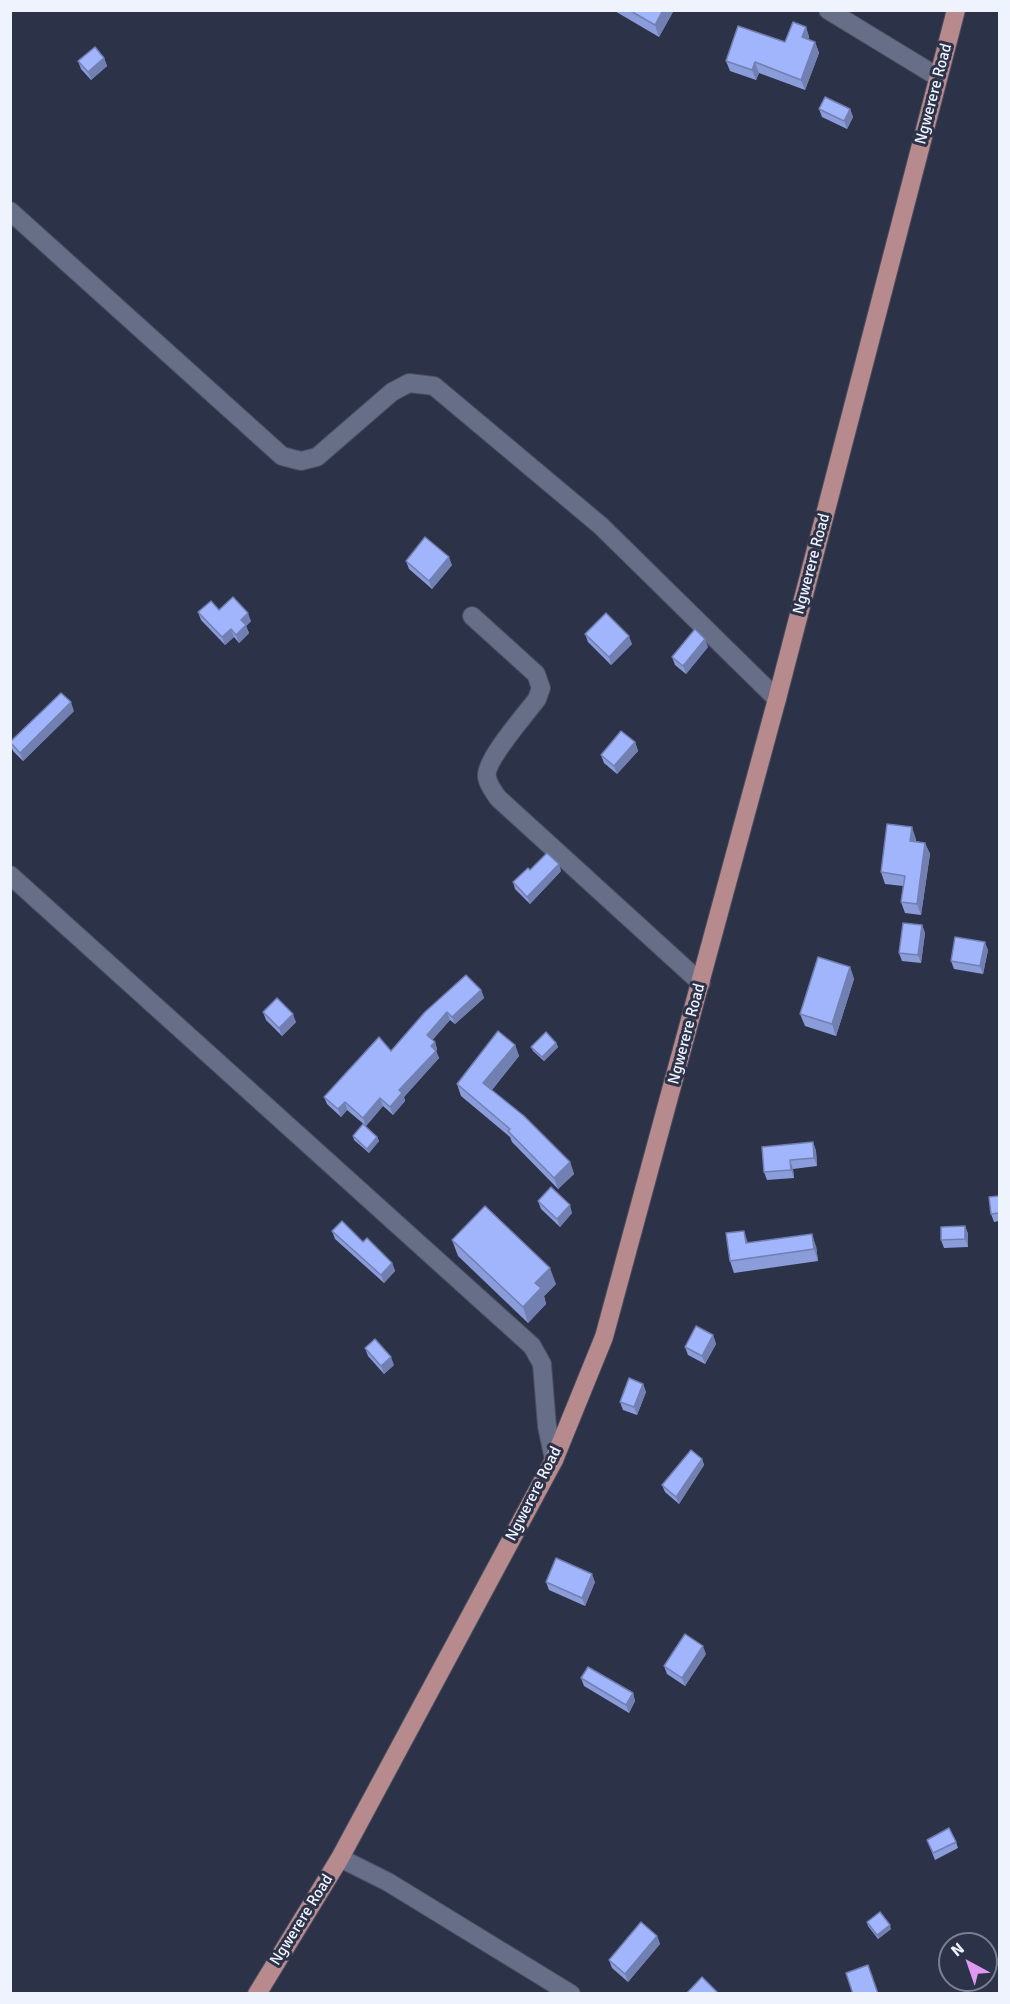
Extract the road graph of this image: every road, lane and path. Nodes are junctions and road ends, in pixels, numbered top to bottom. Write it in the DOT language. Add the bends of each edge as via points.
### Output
graph roads {
  1 [pos="828,10"];
  2 [pos="956,10"];
  3 [pos="938,77"];
  4 [pos="10,211"];
  5 [pos="472,616"];
  6 [pos="777,699"];
  7 [pos="10,875"];
  8 [pos="701,983"];
  9 [pos="554,1460"];
  10 [pos="340,1858"];
  11 [pos="256,1994"];
  12 [pos="571,1994"];
  1 -- 3 [label="street"];
  2 -- 3 [label="main road, Ngwerere Road"];
  3 -- 6 [label="main road, Ngwerere Road"];
  4 -- 6 [label="street" via="282,456 301,461 317,457 392,392 409,383 434,386 601,526"];
  5 -- 8 [label="street" via="536,674 542,688 489,763 486,776 490,786 498,798"];
  6 -- 8 [label="main road, Ngwerere Road"];
  7 -- 9 [label="street" via="532,1346 542,1364"];
  8 -- 9 [label="main road, Ngwerere Road" via="604,1337"];
  9 -- 10 [label="main road, Ngwerere Road"];
  10 -- 11 [label="main road, Ngwerere Road"];
  10 -- 12 [label="street" via="388,1882"];
}
